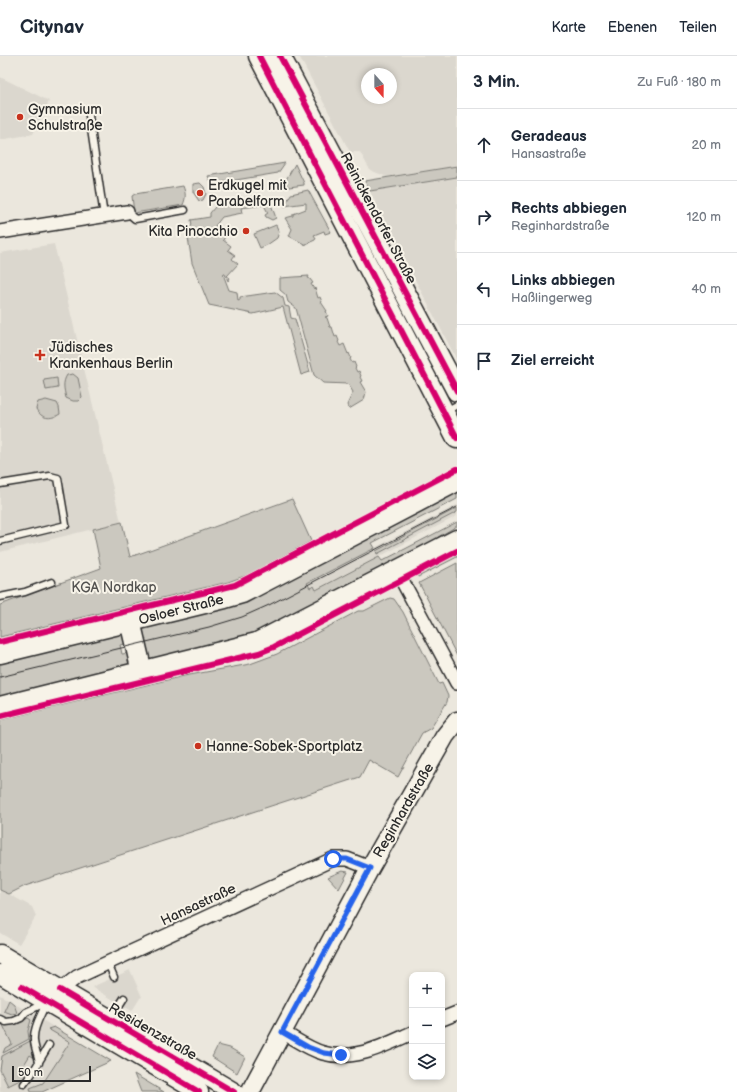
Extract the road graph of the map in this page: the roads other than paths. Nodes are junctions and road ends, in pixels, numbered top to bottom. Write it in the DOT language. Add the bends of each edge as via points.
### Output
graph roads {
  1 [pos="259,56"];
  2 [pos="280,56"];
  3 [pos="88,109"];
  4 [pos="300,115"];
  5 [pos="185,210"];
  6 [pos="127,212"];
  7 [pos="104,216"];
  8 [pos="0,232"];
  9 [pos="457,391"];
  10 [pos="450,408"];
  11 [pos="457,438"];
  12 [pos="457,481"];
  13 [pos="0,484"];
  14 [pos="457,540"];
  15 [pos="0,541"];
  16 [pos="397,571"];
  17 [pos="52,582"];
  18 [pos="0,597"];
  19 [pos="130,621"];
  20 [pos="0,653"];
  21 [pos="142,672"];
  22 [pos="457,683"];
  23 [pos="0,707"];
  24 [pos="457,721"];
  25 [pos="370,868"];
  26 [pos="0,954"];
  27 [pos="108,962"];
  28 [pos="0,974"];
  29 [pos="114,977"];
  30 [pos="60,990"];
  31 [pos="124,998"];
  32 [pos="46,1002"];
  33 [pos="457,1013"];
  34 [pos="445,1018"];
  35 [pos="0,1019"];
  36 [pos="111,1020"];
  37 [pos="282,1032"];
  38 [pos="409,1034"];
  39 [pos="49,1045"];
  40 [pos="39,1063"];
  41 [pos="172,1066"];
  42 [pos="24,1084"];
  43 [pos="199,1092"];
  44 [pos="234,1092"];
  45 [pos="250,1092"];
  1 -- 4 [label="main road, Reinickendorfer Straße"];
  2 -- 4 [label="main road, Reinickendorfer Straße"];
  3 -- 7 [label="lane"];
  4 -- 9 [label="main road, Reinickendorfer Straße"];
  4 -- 10 [label="main road, Reinickendorfer Straße" via="320,182"];
  5 -- 6 [label="lane" via="135,219"];
  6 -- 7 [label="street"];
  7 -- 8 [label="street"];
  10 -- 11 [label="main road, Reinickendorfer Straße"];
  12 -- 19 [label="main road, Osloer Straße" via="242,593"];
  13 -- 15 [label="lane" via="50,476 58,478 66,525"];
  14 -- 16 [label="main road"];
  16 -- 21 [label="main road" via="257,643"];
  16 -- 22 [label="street"];
  17 -- 18 [label="lane" via="25,592"];
  19 -- 20 [label="main road, Osloer Straße"];
  19 -- 21 [label="main road"];
  21 -- 23 [label="main road"];
  24 -- 25 [label="main road, Reginhardstraße" via="444,736"];
  25 -- 27 [label="street, Hansastraße" via="347,859 333,859"];
  25 -- 37 [label="main road, Reginhardstraße"];
  26 -- 30 [label="main road, Residenzstraße"];
  27 -- 29 [label="lane"];
  27 -- 30 [label="street, Hansastraße" via="77,976"];
  28 -- 32 [label="main road, Residenzstraße"];
  30 -- 32 [label="street, Hansastraße"];
  30 -- 36 [label="main road, Residenzstraße"];
  31 -- 36 [label="lane"];
  32 -- 35 [label="lane" via="14,1021 6,1022"];
  32 -- 40 [label="lane" via="34,1038"];
  32 -- 41 [label="main road, Residenzstraße"];
  33 -- 34 [label="street"];
  36 -- 41 [label="main road, Residenzstraße"];
  37 -- 38 [label="street" via="308,1047 324,1053 341,1055 376,1049"];
  37 -- 45 [label="main road, Reginhardstraße"];
  39 -- 40 [label="lane"];
  40 -- 42 [label="lane"];
  41 -- 43 [label="main road, Residenzstraße"];
  41 -- 44 [label="main road, Residenzstraße"];
}
